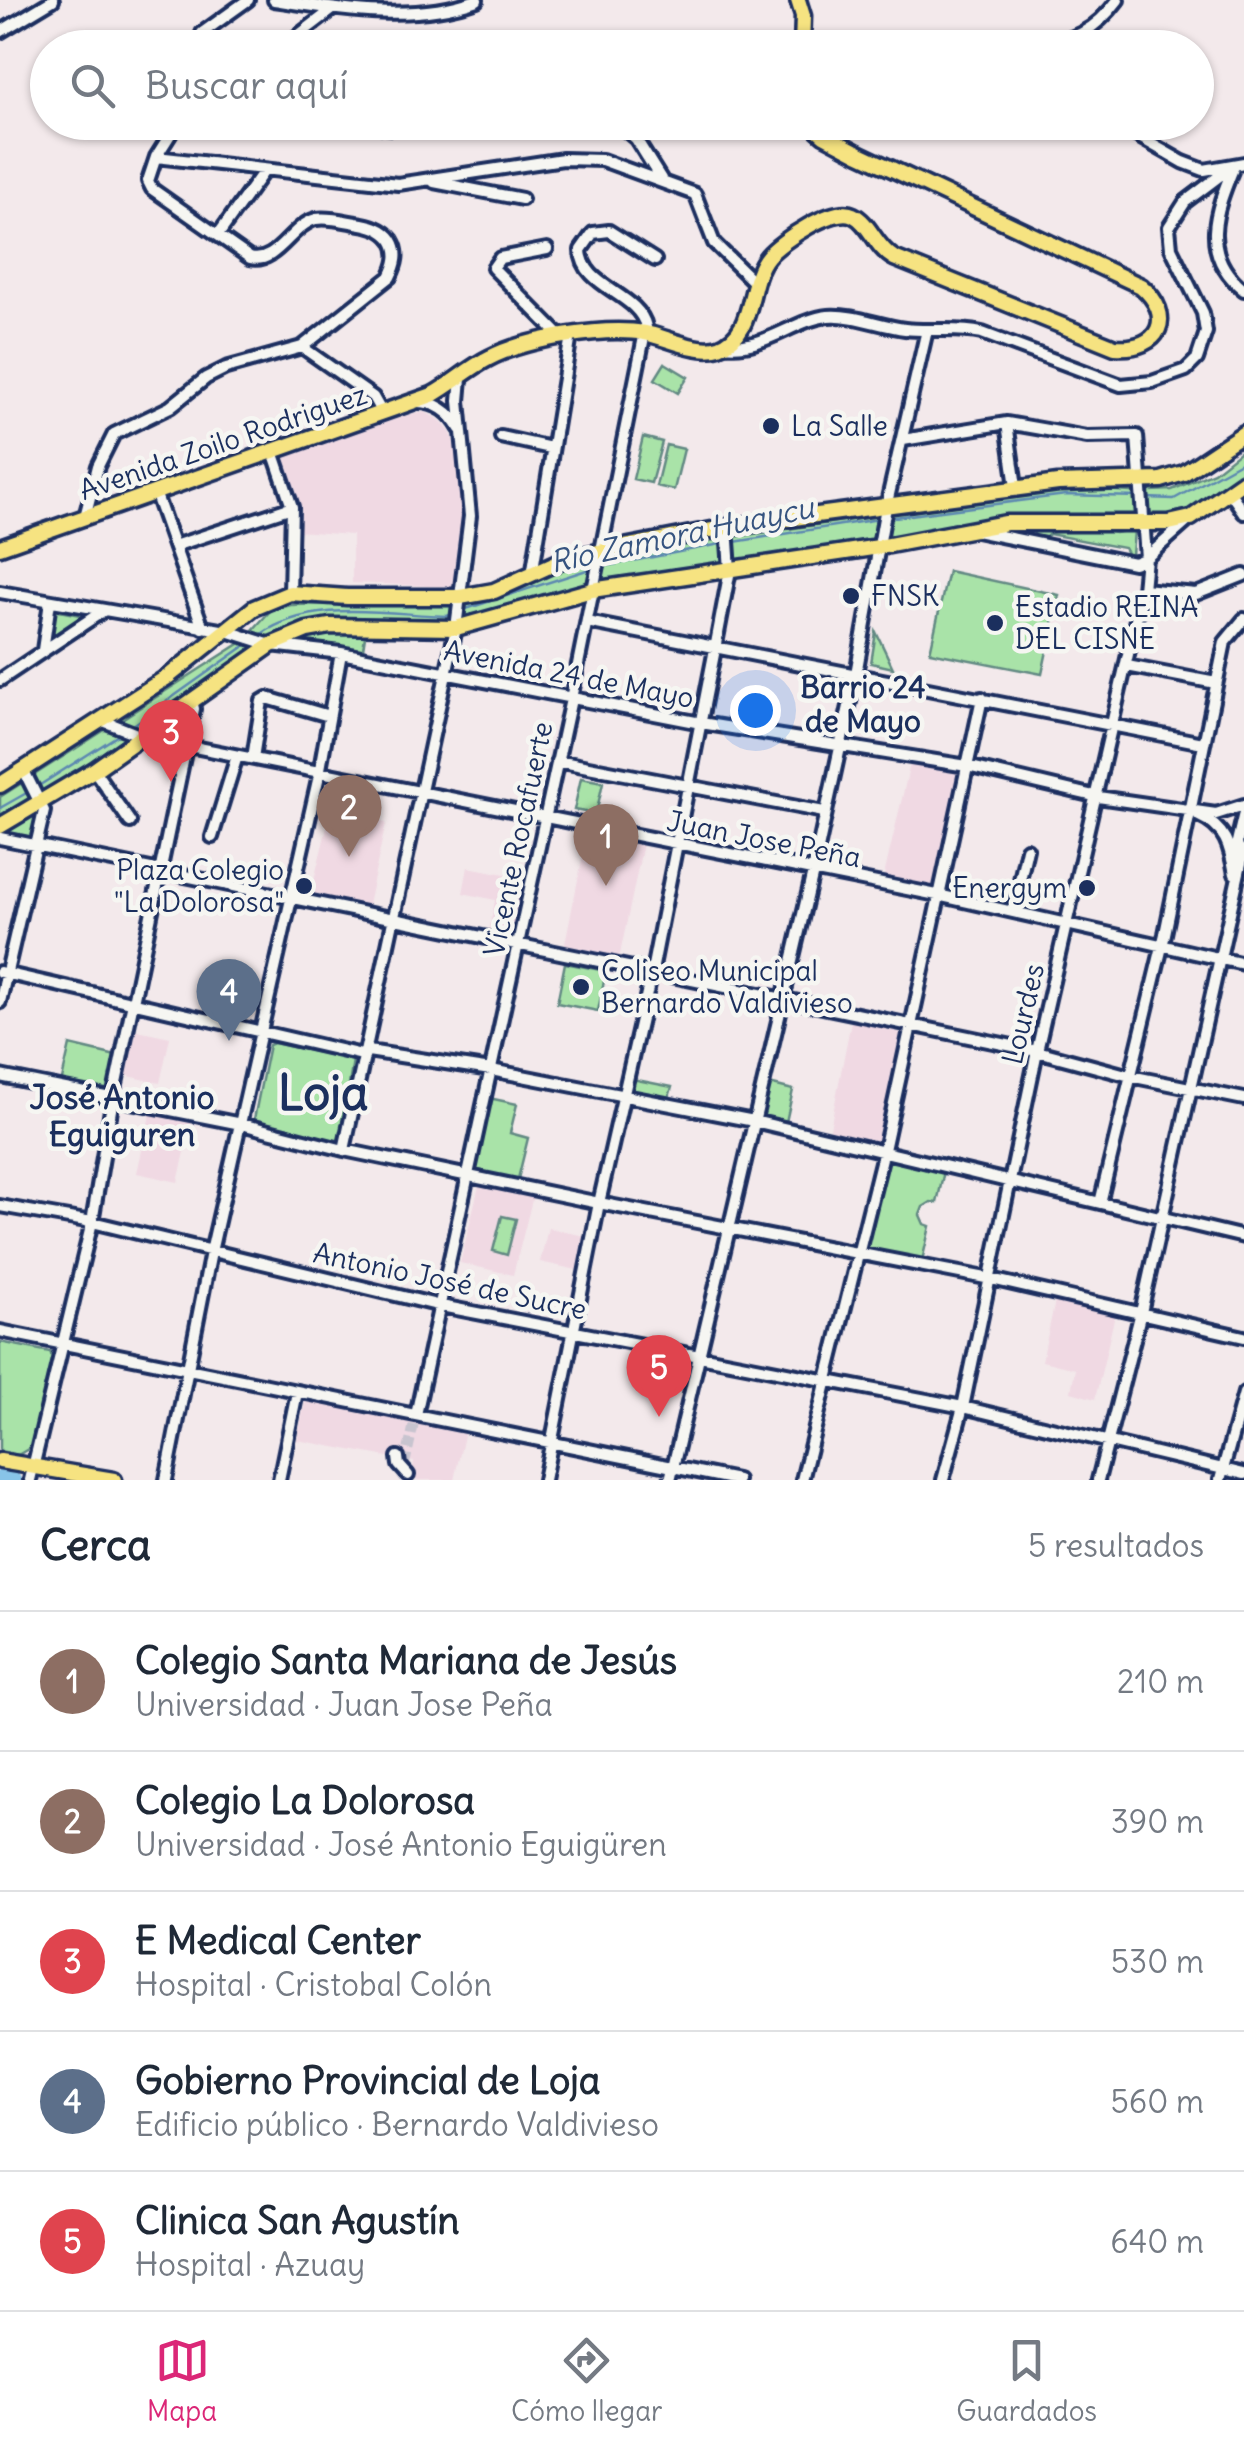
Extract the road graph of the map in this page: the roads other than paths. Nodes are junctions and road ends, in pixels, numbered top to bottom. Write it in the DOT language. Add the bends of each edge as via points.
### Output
graph roads {
  1 [pos="53,0"];
  2 [pos="248,0"];
  3 [pos="274,0"];
  4 [pos="477,0"];
  5 [pos="798,0"];
  6 [pos="1118,0"];
  7 [pos="333,9"];
  8 [pos="206,30"];
  9 [pos="306,30"];
  10 [pos="803,30"];
  11 [pos="1089,30"];
  12 [pos="0,32"];
  13 [pos="166,140"];
  14 [pos="637,140"];
  15 [pos="833,140"];
  16 [pos="1146,140"];
  17 [pos="156,156"];
  18 [pos="1239,164"];
  19 [pos="264,171"];
  20 [pos="424,180"];
  21 [pos="662,180"];
  22 [pos="522,199"];
  23 [pos="218,234"];
  24 [pos="547,249"];
  25 [pos="655,260"];
  26 [pos="756,284"];
  27 [pos="1244,290"];
  28 [pos="927,330"];
  29 [pos="644,333"];
  30 [pos="566,336"];
  31 [pos="724,345"];
  32 [pos="302,347"];
  33 [pos="461,378"];
  34 [pos="413,402"];
  35 [pos="382,413"];
  36 [pos="1008,423"];
  37 [pos="461,430"];
  38 [pos="1244,432"];
  39 [pos="502,437"];
  40 [pos="903,440"];
  41 [pos="550,448"];
  42 [pos="273,452"];
  43 [pos="1244,480"];
  44 [pos="1141,486"];
  45 [pos="1016,488"];
  46 [pos="155,492"];
  47 [pos="1228,492"];
  48 [pos="292,507"];
  49 [pos="886,511"];
  50 [pos="1244,513"];
  51 [pos="85,517"];
  52 [pos="1191,518"];
  53 [pos="1143,519"];
  54 [pos="727,530"];
  55 [pos="970,530"];
  56 [pos="879,544"];
  57 [pos="174,546"];
  58 [pos="0,548"];
  59 [pos="601,551"];
  60 [pos="1146,558"];
  61 [pos="730,566"];
  62 [pos="532,575"];
  63 [pos="1244,575"];
  64 [pos="1143,589"];
  65 [pos="592,590"];
  66 [pos="0,592"];
  67 [pos="290,593"];
  68 [pos="460,597"];
  69 [pos="50,602"];
  70 [pos="102,612"];
  71 [pos="1244,619"];
  72 [pos="586,622"];
  73 [pos="204,628"];
  74 [pos="456,628"];
  75 [pos="226,631"];
  76 [pos="271,645"];
  77 [pos="715,649"];
  78 [pos="43,650"];
  79 [pos="341,653"];
  80 [pos="1127,666"];
  81 [pos="446,674"];
  82 [pos="856,674"];
  83 [pos="0,680"];
  84 [pos="1216,683"];
  85 [pos="982,698"];
  86 [pos="571,699"];
  87 [pos="192,701"];
  88 [pos="329,716"];
  89 [pos="105,722"];
  90 [pos="701,722"];
  91 [pos="1114,726"];
  92 [pos="140,736"];
  93 [pos="1202,743"];
  94 [pos="187,744"];
  95 [pos="840,747"];
  96 [pos="237,756"];
  97 [pos="253,758"];
  98 [pos="557,761"];
  99 [pos="967,766"];
  100 [pos="94,770"];
  101 [pos="24,771"];
  102 [pos="318,773"];
  103 [pos="688,784"];
  104 [pos="0,785"];
  105 [pos="418,791"];
  106 [pos="1098,797"];
  107 [pos="41,802"];
  108 [pos="1244,805"];
  109 [pos="824,812"];
  110 [pos="1189,812"];
  111 [pos="1244,813"];
  112 [pos="546,816"];
  113 [pos="130,822"];
  114 [pos="0,826"];
  115 [pos="212,836"];
  116 [pos="0,838"];
  117 [pos="36,846"];
  118 [pos="676,846"];
  119 [pos="1028,850"];
  120 [pos="1242,854"];
  121 [pos="812,872"];
  122 [pos="162,874"];
  123 [pos="1236,878"];
  124 [pos="942,896"];
  125 [pos="290,898"];
  126 [pos="1013,911"];
  127 [pos="392,918"];
  128 [pos="1066,924"];
  129 [pos="518,944"];
  130 [pos="1162,946"];
  131 [pos="1220,958"];
  132 [pos="1244,964"];
  133 [pos="652,971"];
  134 [pos="3,973"];
  135 [pos="782,1001"];
  136 [pos="0,1002"];
  137 [pos="132,1004"];
  138 [pos="912,1026"];
  139 [pos="263,1032"];
  140 [pos="1037,1051"];
  141 [pos="362,1055"];
  142 [pos="491,1070"];
  143 [pos="0,1076"];
  144 [pos="1130,1076"];
  145 [pos="1190,1088"];
  146 [pos="624,1097"];
  147 [pos="112,1098"];
  148 [pos="1244,1099"];
  149 [pos="754,1121"];
  150 [pos="241,1124"];
  151 [pos="344,1150"];
  152 [pos="884,1150"];
  153 [pos="470,1175"];
  154 [pos="1010,1183"];
  155 [pos="599,1203"];
  156 [pos="1100,1203"];
  157 [pos="0,1206"];
  158 [pos="1161,1219"];
  159 [pos="92,1222"];
  160 [pos="729,1228"];
  161 [pos="1244,1235"];
  162 [pos="211,1252"];
  163 [pos="858,1252"];
  164 [pos="991,1279"];
  165 [pos="441,1306"];
  166 [pos="1140,1313"];
  167 [pos="574,1329"];
  168 [pos="0,1332"];
  169 [pos="1244,1336"];
  170 [pos="63,1343"];
  171 [pos="700,1354"];
  172 [pos="188,1368"];
  173 [pos="825,1380"];
  174 [pos="297,1392"];
  175 [pos="1244,1393"];
  176 [pos="963,1406"];
  177 [pos="418,1416"];
  178 [pos="1108,1443"];
  179 [pos="552,1444"];
  180 [pos="0,1461"];
  181 [pos="673,1467"];
  182 [pos="32,1472"];
  183 [pos="1222,1474"];
  184 [pos="1244,1474"];
  185 [pos="114,1480"];
  186 [pos="166,1480"];
  187 [pos="279,1480"];
  188 [pos="544,1480"];
  189 [pos="670,1480"];
  190 [pos="736,1480"];
  191 [pos="802,1480"];
  192 [pos="942,1480"];
  193 [pos="1098,1480"];
  1 -- 12 [label="street"];
  2 -- 8 [label="street"];
  3 -- 7 [label="street"];
  4 -- 7 [label="street" via="387,13"];
  5 -- 10 [label="main road"];
  6 -- 11 [label="street"];
  7 -- 9 [label="street"];
  13 -- 17 [label="street"];
  14 -- 21 [label="street"];
  15 -- 26 [label="main road" via="1141,286 1156,302 1161,322 1150,340 1115,347 894,258 850,213 822,218 767,257"];
  16 -- 18 [label="street" via="1204,170"];
  17 -- 19 [label="street"];
  17 -- 23 [label="street" via="152,189"];
  18 -- 27 [label="street" via="1220,206 1215,252"];
  18 -- 28 [label="street" via="1186,202 1169,226 1171,248 1206,332 1186,370 1121,385 969,330"];
  19 -- 20 [label="street" via="398,184"];
  19 -- 23 [label="street"];
  20 -- 21 [label="street" via="563,159 614,162"];
  20 -- 22 [label="street"];
  21 -- 26 [label="street" via="698,197 714,244"];
  23 -- 32 [label="street" via="258,260 316,220 379,228 392,240 396,266 390,278"];
  24 -- 30 [label="street" via="500,258 492,268"];
  25 -- 29 [label="street" via="609,231 593,234 581,250 588,271 645,320"];
  26 -- 31 [label="main road" via="744,324"];
  28 -- 31 [label="street" via="833,316 778,336"];
  28 -- 40 [label="street"];
  29 -- 30 [label="main road, Avenida Zoilo Rodriguez"];
  29 -- 31 [label="main road, Avenida Zoilo Rodriguez" via="711,349"];
  29 -- 59 [label="street, Vicente Rocafuerte"];
  30 -- 33 [label="main road, Avenida Zoilo Rodriguez" via="494,356"];
  30 -- 41 [label="street"];
  32 -- 35 [label="street" via="373,397"];
  32 -- 51 [label="street" via="226,368 170,408 114,434"];
  33 -- 34 [label="main road, Avenida Zoilo Rodriguez"];
  33 -- 37 [label="street"];
  34 -- 35 [label="main road, Avenida Zoilo Rodriguez"];
  34 -- 37 [label="street" via="438,406"];
  35 -- 42 [label="main road, Avenida Zoilo Rodriguez"];
  36 -- 40 [label="street"];
  36 -- 44 [label="street, Lourdes" via="1087,437 1136,436"];
  36 -- 45 [label="street"];
  37 -- 68 [label="street" via="470,497"];
  38 -- 44 [label="main road" via="1184,473"];
  39 -- 41 [label="street"];
  40 -- 49 [label="street"];
  41 -- 62 [label="street"];
  42 -- 46 [label="main road, Avenida Zoilo Rodriguez"];
  42 -- 48 [label="street"];
  43 -- 47 [label="main road"];
  44 -- 45 [label="main road"];
  44 -- 53 [label="street, Lourdes"];
  45 -- 49 [label="main road"];
  46 -- 51 [label="main road, Avenida Zoilo Rodriguez"];
  46 -- 57 [label="street"];
  47 -- 50 [label="street"];
  47 -- 52 [label="main road"];
  48 -- 57 [label="street"];
  48 -- 67 [label="street"];
  49 -- 54 [label="main road"];
  49 -- 56 [label="street"];
  51 -- 58 [label="main road, Avenida Zoilo Rodriguez"];
  52 -- 53 [label="main road"];
  52 -- 60 [label="street"];
  53 -- 55 [label="main road"];
  53 -- 60 [label="street, Lourdes"];
  54 -- 59 [label="main road"];
  54 -- 61 [label="street"];
  55 -- 56 [label="main road"];
  55 -- 60 [label="street" via="1134,563"];
  56 -- 61 [label="main road"];
  56 -- 82 [label="street"];
  57 -- 73 [label="street"];
  59 -- 62 [label="main road"];
  59 -- 65 [label="street, Vicente Rocafuerte"];
  60 -- 64 [label="street, Lourdes"];
  61 -- 65 [label="main road"];
  61 -- 77 [label="street"];
  62 -- 68 [label="main road"];
  63 -- 64 [label="street" via="1196,594"];
  64 -- 80 [label="street, Lourdes"];
  65 -- 72 [label="street, Vicente Rocafuerte"];
  65 -- 74 [label="main road"];
  66 -- 69 [label="street, Avenida 24 de Mayo"];
  67 -- 68 [label="main road"];
  67 -- 75 [label="main road" via="254,608"];
  68 -- 74 [label="street"];
  69 -- 70 [label="street, Avenida 24 de Mayo"];
  69 -- 78 [label="street"];
  70 -- 73 [label="street, Avenida 24 de Mayo"];
  70 -- 78 [label="street"];
  71 -- 84 [label="street" via="1226,642"];
  72 -- 77 [label="street"];
  72 -- 86 [label="street, Vicente Rocafuerte"];
  73 -- 75 [label="street, Avenida 24 de Mayo"];
  74 -- 76 [label="main road" via="330,626"];
  74 -- 81 [label="street"];
  75 -- 76 [label="street, Avenida 24 de Mayo"];
  75 -- 89 [label="main road"];
  76 -- 79 [label="street, Avenida 24 de Mayo"];
  76 -- 87 [label="main road"];
  77 -- 82 [label="street"];
  77 -- 90 [label="street"];
  78 -- 83 [label="street"];
  79 -- 81 [label="street, Avenida 24 de Mayo"];
  79 -- 88 [label="street"];
  80 -- 84 [label="street"];
  80 -- 91 [label="street, Lourdes"];
  81 -- 86 [label="street, Avenida 24 de Mayo"];
  81 -- 105 [label="street"];
  82 -- 85 [label="street"];
  82 -- 95 [label="street"];
  84 -- 93 [label="street"];
  85 -- 91 [label="street"];
  85 -- 99 [label="street"];
  86 -- 90 [label="street, Avenida 24 de Mayo"];
  86 -- 98 [label="street, Vicente Rocafuerte"];
  87 -- 92 [label="main road"];
  87 -- 94 [label="street"];
  88 -- 97 [label="street" via="262,701"];
  88 -- 102 [label="street"];
  89 -- 92 [label="street, Juan Jose Peña"];
  89 -- 101 [label="main road"];
  90 -- 95 [label="street, Avenida 24 de Mayo"];
  90 -- 103 [label="street"];
  91 -- 93 [label="street"];
  91 -- 106 [label="street, Lourdes"];
  92 -- 94 [label="street, Juan Jose Peña"];
  92 -- 100 [label="main road"];
  93 -- 110 [label="street"];
  94 -- 96 [label="street, Juan Jose Peña"];
  94 -- 122 [label="street"];
  95 -- 99 [label="street, Avenida 24 de Mayo"];
  95 -- 109 [label="street"];
  96 -- 97 [label="street, Juan Jose Peña"];
  96 -- 115 [label="street"];
  97 -- 102 [label="street, Juan Jose Peña"];
  98 -- 103 [label="street"];
  98 -- 112 [label="street, Vicente Rocafuerte"];
  99 -- 106 [label="street, Avenida 24 de Mayo"];
  99 -- 124 [label="street"];
  100 -- 107 [label="main road"];
  100 -- 113 [label="street"];
  101 -- 104 [label="main road"];
  101 -- 107 [label="street"];
  102 -- 105 [label="street, Juan Jose Peña"];
  102 -- 125 [label="street"];
  103 -- 109 [label="street"];
  103 -- 118 [label="street"];
  105 -- 112 [label="street, Juan Jose Peña"];
  105 -- 127 [label="street"];
  106 -- 110 [label="street, Avenida 24 de Mayo"];
  106 -- 128 [label="street, Lourdes"];
  107 -- 114 [label="main road"];
  107 -- 117 [label="street"];
  108 -- 110 [label="street, Avenida 24 de Mayo" via="1223,814"];
  109 -- 121 [label="street"];
  110 -- 123 [label="street" via="1223,832"];
  110 -- 130 [label="street"];
  111 -- 120 [label="street" via="1237,847"];
  112 -- 118 [label="street, Juan Jose Peña"];
  112 -- 129 [label="street, Vicente Rocafuerte"];
  116 -- 117 [label="street"];
  117 -- 122 [label="street"];
  117 -- 134 [label="street"];
  118 -- 121 [label="street, Juan Jose Peña"];
  118 -- 133 [label="street"];
  119 -- 126 [label="street"];
  120 -- 123 [label="street"];
  121 -- 124 [label="street, Juan Jose Peña"];
  121 -- 135 [label="street"];
  122 -- 125 [label="street"];
  122 -- 137 [label="street"];
  123 -- 131 [label="street"];
  124 -- 126 [label="street, Juan Jose Peña"];
  124 -- 138 [label="street"];
  125 -- 127 [label="street"];
  125 -- 139 [label="street"];
  126 -- 128 [label="street, Juan Jose Peña"];
  127 -- 129 [label="street"];
  127 -- 141 [label="street"];
  128 -- 130 [label="street, Juan Jose Peña"];
  128 -- 140 [label="street, Lourdes"];
  129 -- 133 [label="street"];
  129 -- 142 [label="street, Vicente Rocafuerte"];
  130 -- 131 [label="street, Juan Jose Peña"];
  130 -- 144 [label="street"];
  131 -- 132 [label="street, Juan Jose Peña"];
  131 -- 145 [label="street"];
  133 -- 135 [label="street"];
  133 -- 146 [label="street"];
  134 -- 136 [label="street"];
  134 -- 137 [label="street"];
  135 -- 138 [label="street"];
  135 -- 149 [label="street"];
  137 -- 139 [label="street"];
  137 -- 147 [label="street"];
  138 -- 140 [label="street"];
  138 -- 152 [label="street"];
  139 -- 141 [label="street"];
  139 -- 150 [label="street"];
  140 -- 144 [label="street"];
  140 -- 154 [label="street, Lourdes"];
  141 -- 142 [label="street"];
  141 -- 151 [label="street"];
  142 -- 146 [label="street"];
  142 -- 153 [label="street, Vicente Rocafuerte"];
  143 -- 147 [label="street"];
  144 -- 145 [label="street"];
  144 -- 156 [label="street"];
  145 -- 148 [label="street"];
  145 -- 158 [label="street"];
  146 -- 149 [label="street"];
  146 -- 155 [label="street"];
  147 -- 150 [label="street"];
  147 -- 159 [label="street"];
  149 -- 152 [label="street"];
  149 -- 160 [label="street"];
  150 -- 151 [label="street"];
  150 -- 162 [label="street"];
  151 -- 153 [label="street"];
  152 -- 154 [label="street"];
  152 -- 163 [label="street"];
  153 -- 155 [label="street"];
  153 -- 165 [label="street, Vicente Rocafuerte"];
  154 -- 156 [label="street"];
  154 -- 164 [label="street, Lourdes"];
  155 -- 160 [label="street"];
  155 -- 167 [label="street"];
  156 -- 158 [label="street"];
  157 -- 159 [label="street, Antonio José de Sucre"];
  158 -- 161 [label="street"];
  158 -- 166 [label="street"];
  159 -- 162 [label="street, Antonio José de Sucre"];
  159 -- 170 [label="street"];
  160 -- 163 [label="street"];
  160 -- 171 [label="street"];
  162 -- 165 [label="street, Antonio José de Sucre"];
  162 -- 172 [label="street"];
  163 -- 164 [label="street"];
  163 -- 173 [label="street"];
  164 -- 166 [label="street"];
  164 -- 176 [label="street, Lourdes"];
  165 -- 167 [label="street, Antonio José de Sucre"];
  165 -- 177 [label="street, Vicente Rocafuerte"];
  166 -- 169 [label="street"];
  166 -- 178 [label="street"];
  167 -- 171 [label="street, Antonio José de Sucre"];
  167 -- 179 [label="street"];
  168 -- 170 [label="street"];
  170 -- 172 [label="street"];
  170 -- 182 [label="street"];
  171 -- 173 [label="street, Antonio José de Sucre"];
  171 -- 181 [label="street"];
  172 -- 174 [label="street"];
  172 -- 186 [label="street"];
  173 -- 176 [label="street, Antonio José de Sucre"];
  173 -- 191 [label="street"];
  174 -- 177 [label="street"];
  174 -- 187 [label="street"];
  175 -- 183 [label="street"];
  176 -- 178 [label="street, Antonio José de Sucre"];
  176 -- 192 [label="street, Lourdes"];
  177 -- 179 [label="street"];
  178 -- 183 [label="street, Antonio José de Sucre"];
  178 -- 193 [label="street"];
  179 -- 181 [label="street"];
  179 -- 188 [label="street"];
  180 -- 182 [label="main road"];
  181 -- 189 [label="street"];
  181 -- 190 [label="street"];
  182 -- 185 [label="main road"];
  183 -- 184 [label="street, Antonio José de Sucre"];
}
